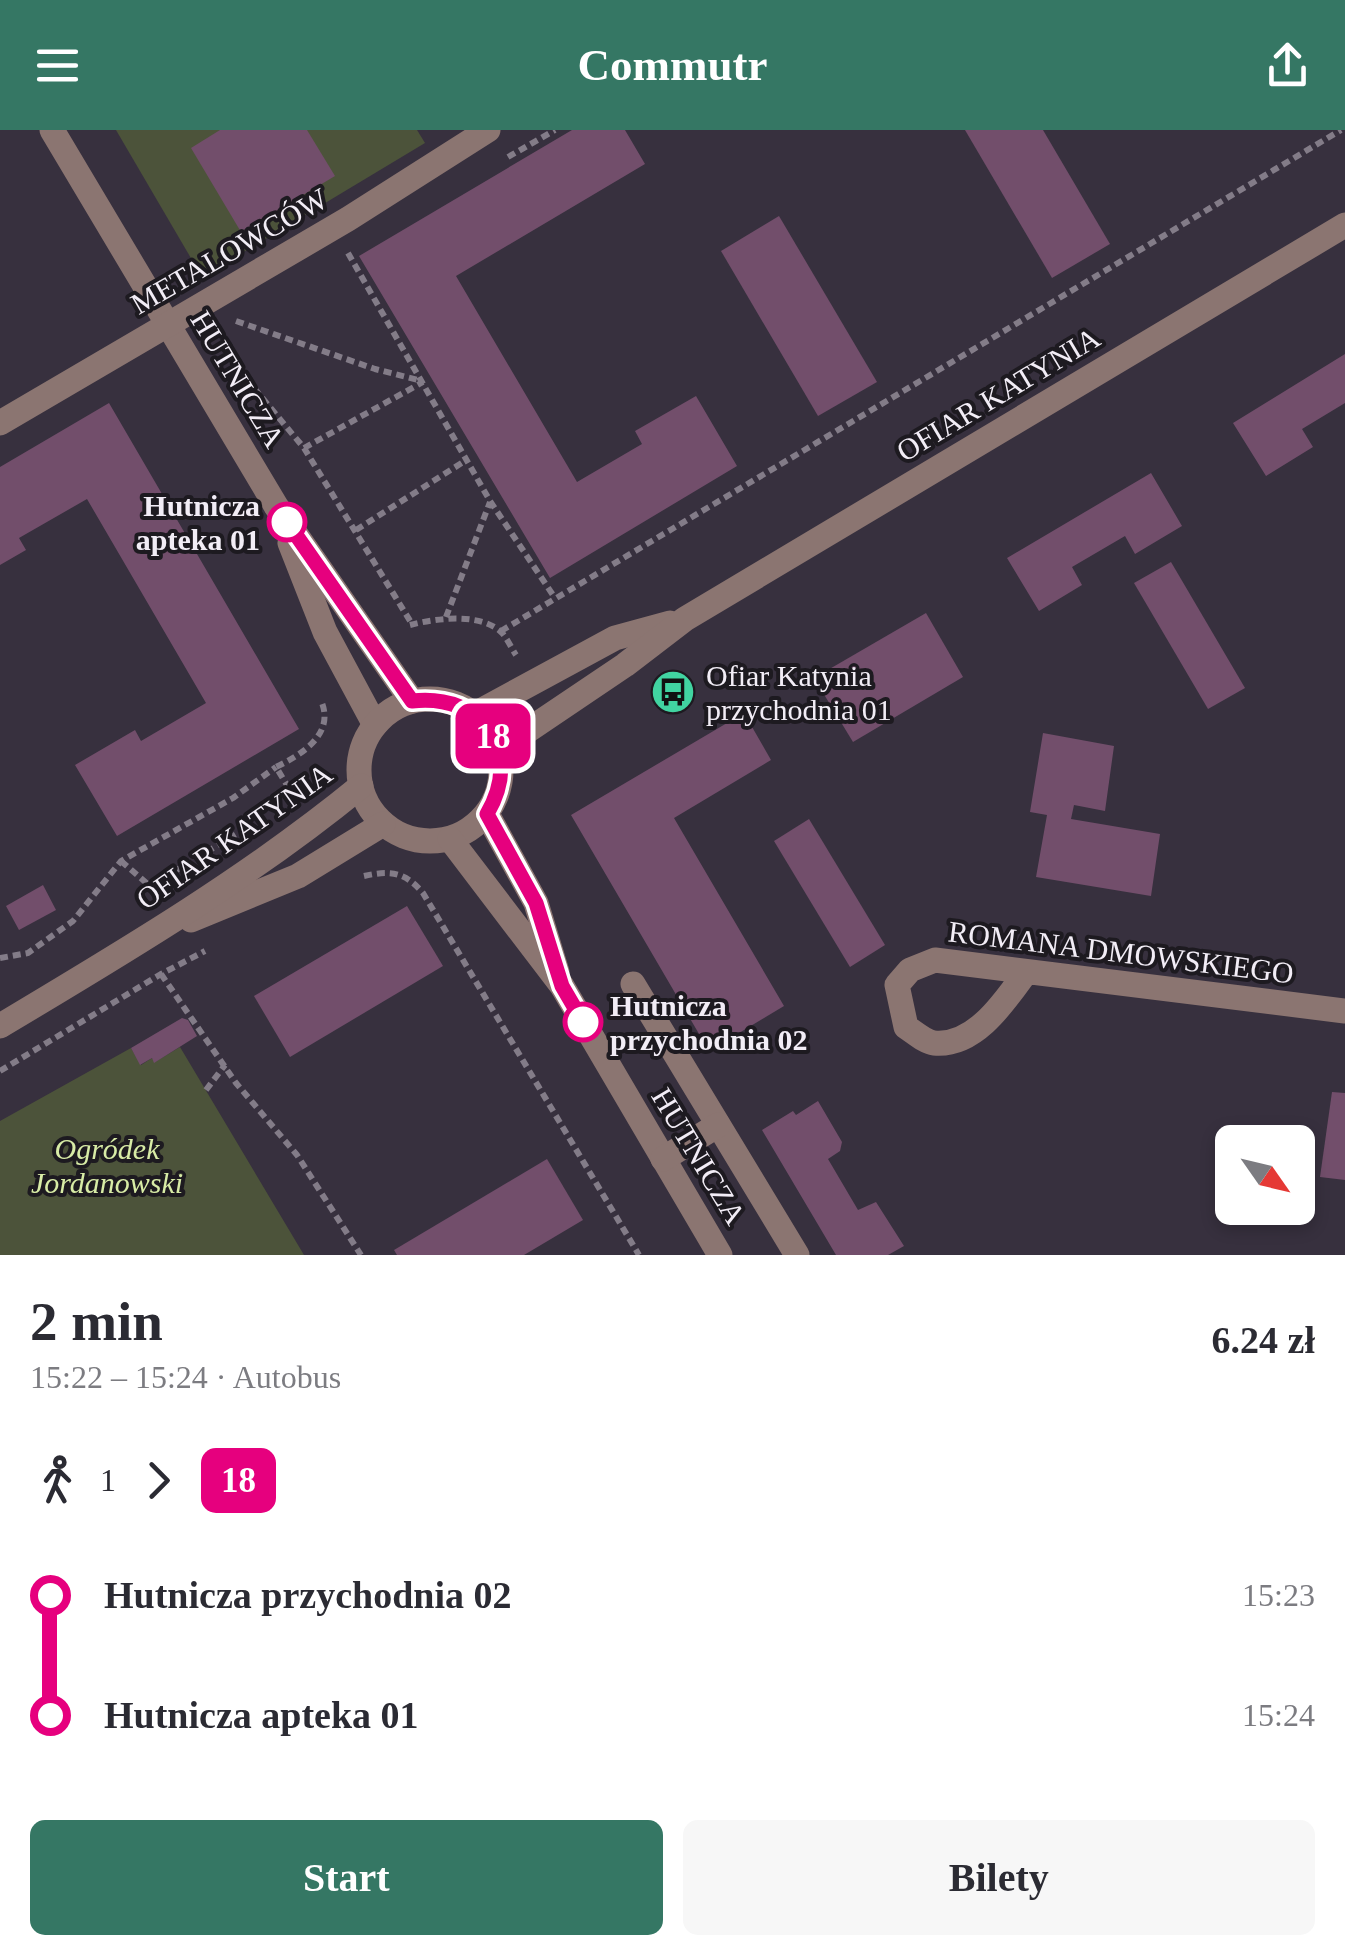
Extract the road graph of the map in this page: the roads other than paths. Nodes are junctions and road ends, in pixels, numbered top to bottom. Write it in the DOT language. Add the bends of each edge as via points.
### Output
graph roads {
  1 [pos="52,130"];
  2 [pos="480,132"];
  3 [pos="1345,225"];
  4 [pos="168,323"];
  5 [pos="0,423"];
  6 [pos="276,506"];
  7 [pos="685,619"];
  8 [pos="412,701"];
  9 [pos="475,714"];
  10 [pos="376,725"];
  11 [pos="499,750"];
  12 [pos="361,786"];
  13 [pos="487,814"];
  14 [pos="384,824"];
  15 [pos="450,839"];
  16 [pos="145,939"];
  17 [pos="1026,972"];
  18 [pos="632,984"];
  19 [pos="562,986"];
  20 [pos="1345,1011"];
  21 [pos="0,1026"];
  22 [pos="718,1125"];
  23 [pos="663,1159"];
  24 [pos="720,1255"];
  25 [pos="797,1255"];
  1 -- 4 [label="street, HUTNICZA"];
  2 -- 4 [label="street, METALOWCÓW" via="348,220"];
  3 -- 7 [label="street, OFIAR KATYNIA"];
  4 -- 5 [label="street, METALOWCÓW"];
  4 -- 6 [label="street, HUTNICZA"];
  6 -- 8 [label="street, HUTNICZA"];
  6 -- 10 [label="street, HUTNICZA" via="325,632"];
  7 -- 9 [label="street, OFIAR KATYNIA" via="615,638"];
  7 -- 11 [label="street, OFIAR KATYNIA"];
  8 -- 9 [label="street" via="445,700"];
  8 -- 10 [label="street"];
  9 -- 11 [label="street"];
  10 -- 12 [label="street" via="361,754"];
  11 -- 13 [label="street" via="498,794"];
  12 -- 14 [label="street"];
  12 -- 16 [label="street, OFIAR KATYNIA"];
  13 -- 15 [label="street"];
  13 -- 19 [label="street, HUTNICZA" via="536,903"];
  14 -- 15 [label="street" via="404,837"];
  14 -- 16 [label="street, OFIAR KATYNIA" via="298,876"];
  15 -- 19 [label="street, HUTNICZA"];
  16 -- 21 [label="street, OFIAR KATYNIA"];
  17 -- 17 [label="street, ROMANA DMOWSKIEGO" via="935,960 910,970 897,985 906,1028 931,1044 960,1040 998,1012"];
  17 -- 20 [label="street, ROMANA DMOWSKIEGO"];
  18 -- 22 [label="street"];
  19 -- 23 [label="street, HUTNICZA"];
  22 -- 23 [label="street"];
  22 -- 25 [label="street"];
  23 -- 24 [label="street, HUTNICZA"];
}
